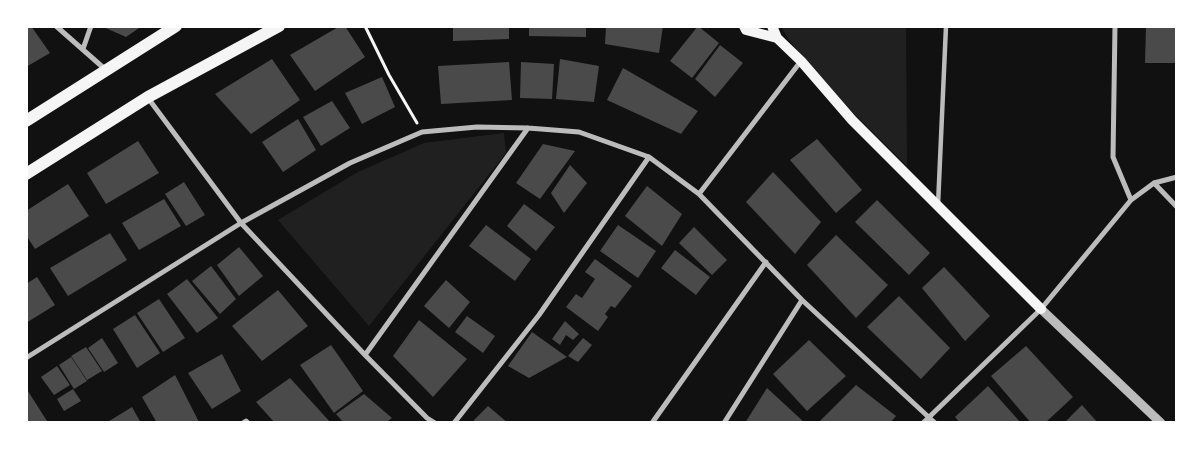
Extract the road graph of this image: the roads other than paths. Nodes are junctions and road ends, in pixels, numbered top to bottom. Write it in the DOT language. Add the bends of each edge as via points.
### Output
graph roads {
  1 [pos="56,26"];
  2 [pos="91,26"];
  3 [pos="176,26"];
  4 [pos="279,26"];
  5 [pos="772,26"];
  6 [pos="946,26"];
  7 [pos="1115,26"];
  8 [pos="742,28"];
  9 [pos="777,38"];
  10 [pos="82,50"];
  11 [pos="801,61"];
  12 [pos="106,70"];
  13 [pos="148,97"];
  14 [pos="26,121"];
  15 [pos="528,128"];
  16 [pos="649,157"];
  17 [pos="26,174"];
  18 [pos="1177,177"];
  19 [pos="1154,184"];
  20 [pos="699,194"];
  21 [pos="1131,200"];
  22 [pos="938,205"];
  23 [pos="1177,207"];
  24 [pos="241,223"];
  25 [pos="766,262"];
  26 [pos="802,300"];
  27 [pos="1041,309"];
  28 [pos="366,355"];
  29 [pos="26,358"];
  30 [pos="929,417"];
  31 [pos="427,418"];
  32 [pos="422,423"];
  33 [pos="435,423"];
  34 [pos="454,423"];
  35 [pos="652,423"];
  36 [pos="724,423"];
  37 [pos="923,423"];
  38 [pos="935,423"];
  39 [pos="1162,423"];
  1 -- 10 [label="street"];
  2 -- 10 [label="street"];
  3 -- 12 [label="main road"];
  4 -- 13 [label="main road"];
  5 -- 9 [label="main road"];
  6 -- 22 [label="street"];
  7 -- 21 [label="street" via="1113,157"];
  8 -- 9 [label="main road"];
  9 -- 11 [label="main road"];
  10 -- 12 [label="street"];
  11 -- 20 [label="street"];
  11 -- 22 [label="main road" via="852,120"];
  12 -- 14 [label="main road"];
  13 -- 17 [label="main road"];
  13 -- 24 [label="street"];
  15 -- 16 [label="street" via="579,132"];
  15 -- 24 [label="street" via="477,127 422,132 350,163"];
  15 -- 28 [label="street"];
  16 -- 20 [label="street"];
  16 -- 34 [label="street" via="540,315"];
  18 -- 19 [label="street"];
  19 -- 21 [label="street"];
  19 -- 23 [label="street"];
  20 -- 25 [label="street"];
  21 -- 27 [label="street"];
  22 -- 27 [label="main road"];
  24 -- 28 [label="street"];
  24 -- 29 [label="street"];
  25 -- 26 [label="street"];
  25 -- 35 [label="street"];
  26 -- 30 [label="street"];
  26 -- 36 [label="street"];
  27 -- 30 [label="street"];
  27 -- 39 [label="street"];
  28 -- 31 [label="street"];
  30 -- 37 [label="street"];
  30 -- 38 [label="street"];
  31 -- 32 [label="street"];
  31 -- 33 [label="street"];
}
